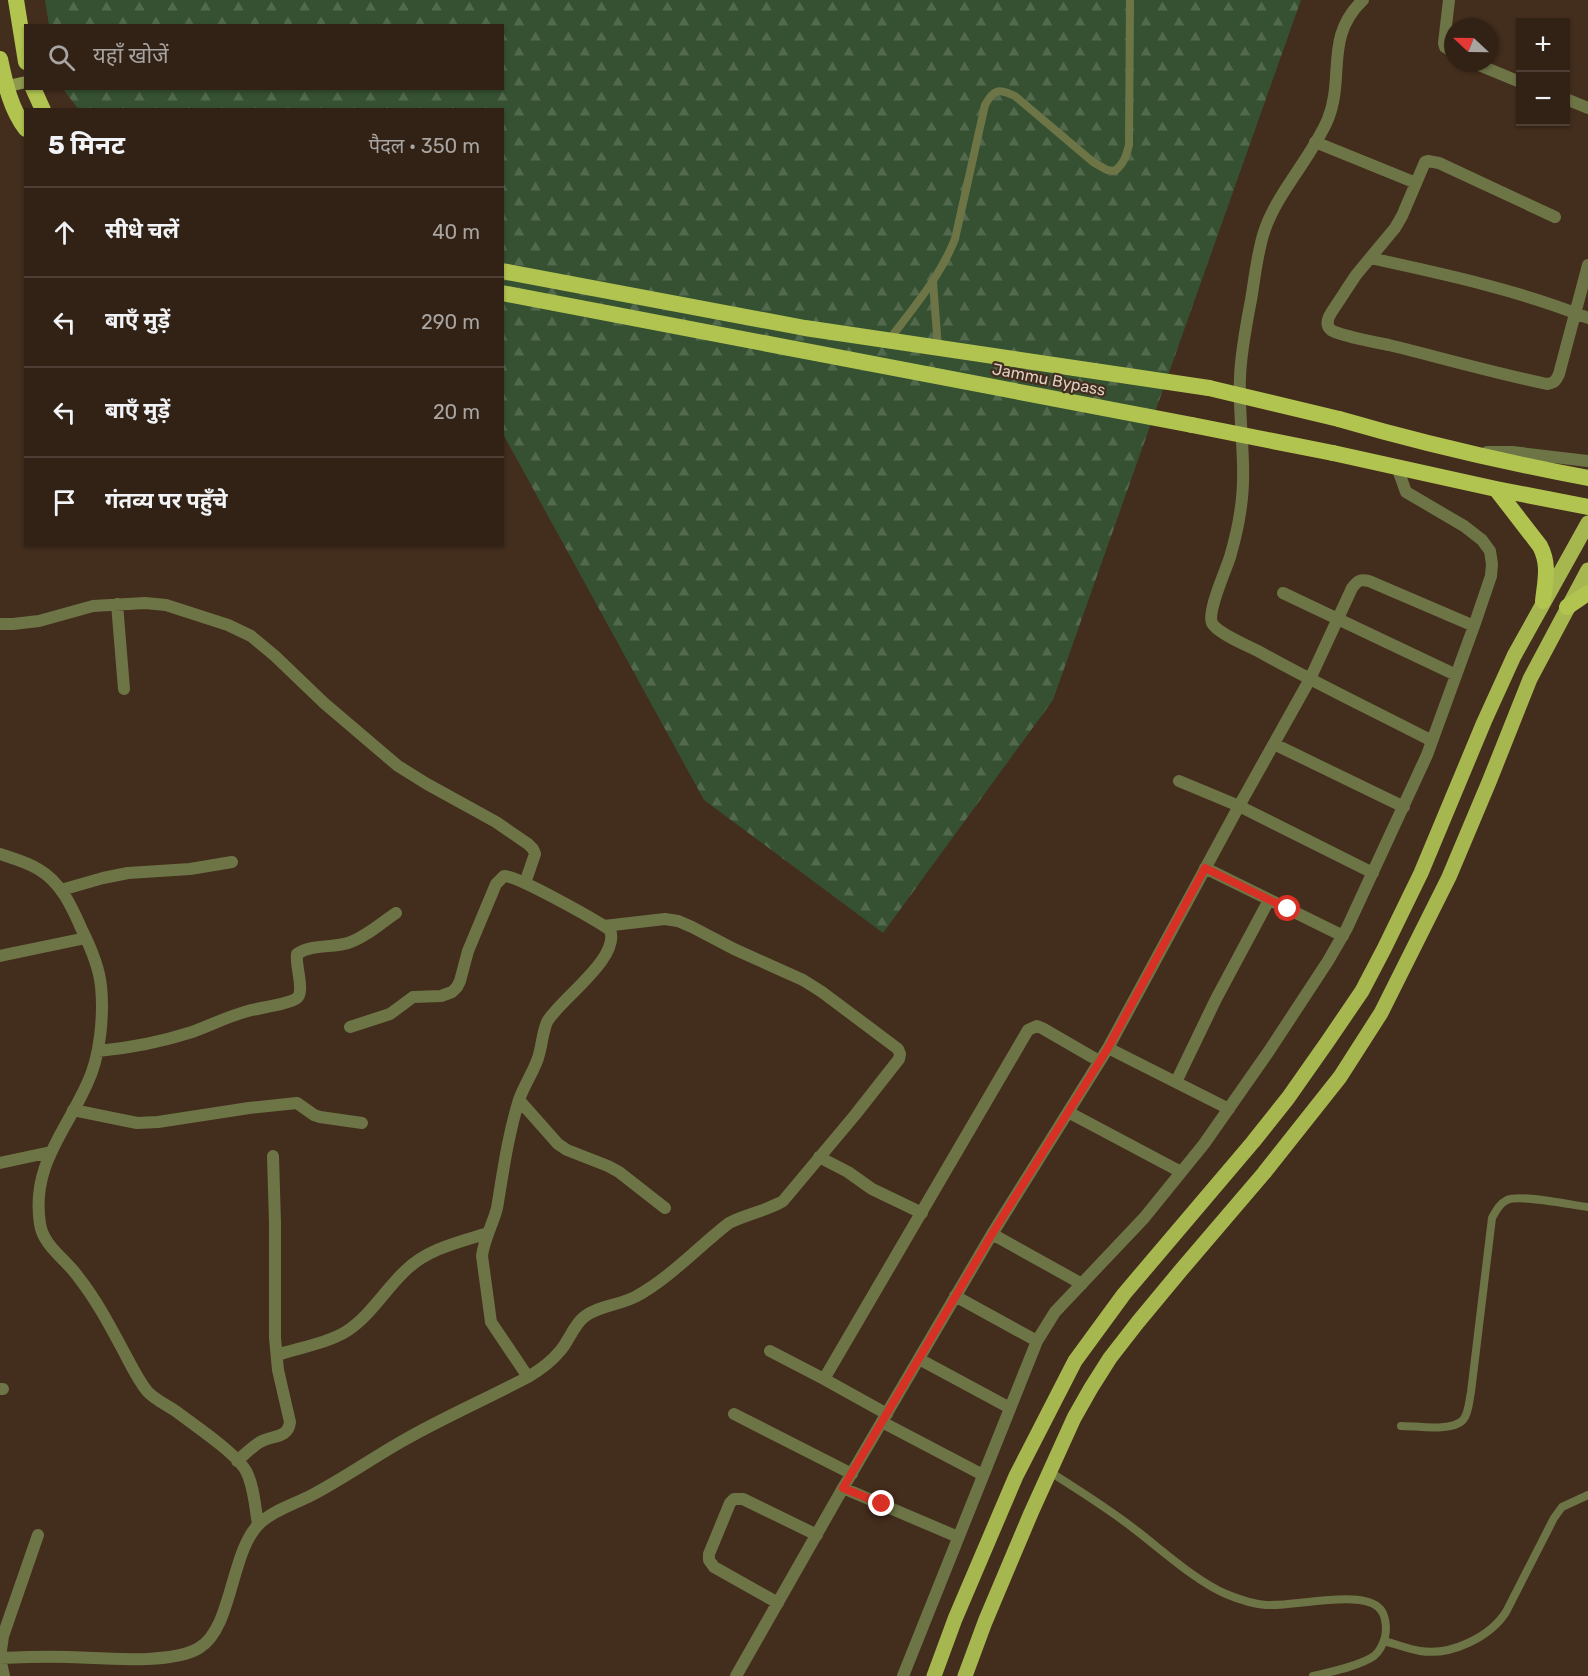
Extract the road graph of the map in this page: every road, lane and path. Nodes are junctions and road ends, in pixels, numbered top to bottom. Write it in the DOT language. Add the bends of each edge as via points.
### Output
graph roads {
  1 [pos="16,0"];
  2 [pos="1130,0"];
  3 [pos="1363,0"];
  4 [pos="1449,0"];
  5 [pos="1447,18"];
  6 [pos="24,50"];
  7 [pos="0,60"];
  8 [pos="1496,72"];
  9 [pos="1516,80"];
  10 [pos="24,82"];
  11 [pos="3,87"];
  12 [pos="34,90"];
  13 [pos="1570,101"];
  14 [pos="42,108"];
  15 [pos="1588,108"];
  16 [pos="24,127"];
  17 [pos="1315,142"];
  18 [pos="1416,183"];
  19 [pos="1556,218"];
  20 [pos="1370,258"];
  21 [pos="1588,265"];
  22 [pos="504,271"];
  23 [pos="933,282"];
  24 [pos="504,293"];
  25 [pos="1576,313"];
  26 [pos="1588,318"];
  27 [pos="888,340"];
  28 [pos="938,348"];
  29 [pos="1465,452"];
  30 [pos="1588,461"];
  31 [pos="1397,467"];
  32 [pos="1588,478"];
  33 [pos="1496,489"];
  34 [pos="1588,507"];
  35 [pos="1588,523"];
  36 [pos="1588,570"];
  37 [pos="1283,593"];
  38 [pos="1588,593"];
  39 [pos="1543,601"];
  40 [pos="117,604"];
  41 [pos="1567,607"];
  42 [pos="1337,620"];
  43 [pos="0,624"];
  44 [pos="1474,626"];
  45 [pos="1456,675"];
  46 [pos="1310,679"];
  47 [pos="124,689"];
  48 [pos="1432,741"];
  49 [pos="1274,744"];
  50 [pos="1179,781"];
  51 [pos="1239,806"];
  52 [pos="1404,807"];
  53 [pos="0,854"];
  54 [pos="232,862"];
  55 [pos="1205,868"];
  56 [pos="1373,873"];
  57 [pos="525,883"];
  58 [pos="61,890"];
  59 [pos="1269,900"];
  60 [pos="396,913"];
  61 [pos="604,926"];
  62 [pos="1343,936"];
  63 [pos="86,938"];
  64 [pos="0,956"];
  65 [pos="350,1027"];
  66 [pos="1108,1048"];
  67 [pos="98,1051"];
  68 [pos="1099,1061"];
  69 [pos="1176,1082"];
  70 [pos="519,1100"];
  71 [pos="1229,1109"];
  72 [pos="73,1110"];
  73 [pos="1068,1112"];
  74 [pos="362,1123"];
  75 [pos="51,1152"];
  76 [pos="273,1156"];
  77 [pos="824,1159"];
  78 [pos="0,1163"];
  79 [pos="1182,1172"];
  80 [pos="1588,1207"];
  81 [pos="665,1209"];
  82 [pos="922,1213"];
  83 [pos="488,1233"];
  84 [pos="992,1234"];
  85 [pos="1082,1284"];
  86 [pos="955,1296"];
  87 [pos="1037,1341"];
  88 [pos="770,1351"];
  89 [pos="277,1355"];
  90 [pos="919,1359"];
  91 [pos="528,1377"];
  92 [pos="824,1379"];
  93 [pos="1010,1408"];
  94 [pos="734,1414"];
  95 [pos="884,1418"];
  96 [pos="1401,1426"];
  97 [pos="237,1461"];
  98 [pos="1050,1472"];
  99 [pos="852,1474"];
  100 [pos="983,1475"];
  101 [pos="843,1488"];
  102 [pos="1588,1495"];
  103 [pos="258,1524"];
  104 [pos="38,1535"];
  105 [pos="817,1535"];
  106 [pos="958,1537"];
  107 [pos="778,1603"];
  108 [pos="1384,1641"];
  109 [pos="0,1658"];
  110 [pos="4,1676"];
  111 [pos="736,1676"];
  112 [pos="903,1676"];
  113 [pos="934,1676"];
  114 [pos="965,1676"];
  115 [pos="1313,1676"];
  1 -- 6 [label="highway"];
  2 -- 23 [label="lane" via="1129,145 1122,165 1115,171 1107,170 1015,96 998,91 991,95 985,105 955,239"];
  3 -- 17 [label="street" via="1342,30 1334,99"];
  4 -- 5 [label="street"];
  7 -- 11 [label="highway"];
  8 -- 9 [label="street"];
  10 -- 11 [label="main road"];
  11 -- 16 [label="highway"];
  12 -- 14 [label="highway"];
  13 -- 15 [label="street"];
  17 -- 18 [label="street"];
  17 -- 46 [label="street" via="1271,215 1259,253 1240,378 1243,498 1211,617 1217,628"];
  18 -- 19 [label="street" via="1425,162 1433,161"];
  18 -- 20 [label="street" via="1395,228"];
  20 -- 25 [label="street" via="1526,296"];
  20 -- 25 [label="street" via="1330,313 1330,330 1547,384 1556,380"];
  21 -- 25 [label="street"];
  22 -- 27 [label="highway, Jammu Bypass"];
  23 -- 27 [label="lane"];
  23 -- 28 [label="lane"];
  24 -- 31 [label="highway, Jammu Bypass, bridge"];
  25 -- 26 [label="street"];
  27 -- 28 [label="highway, Jammu Bypass"];
  28 -- 29 [label="highway, Jammu Bypass, bridge" via="1209,388"];
  29 -- 30 [label="street" via="1512,452"];
  29 -- 32 [label="highway, Jammu Bypass"];
  31 -- 33 [label="highway, Jammu Bypass"];
  31 -- 44 [label="street" via="1406,492 1464,526 1490,551 1491,576"];
  33 -- 34 [label="highway, Jammu Bypass"];
  33 -- 39 [label="highway" via="1546,557"];
  35 -- 39 [label="main road"];
  36 -- 41 [label="main road"];
  37 -- 42 [label="street"];
  38 -- 41 [label="highway"];
  39 -- 113 [label="main road" via="1499,687 1421,873 1362,991 1288,1098 1124,1294 1075,1361 1016,1476"];
  40 -- 43 [label="street" via="93,606 39,621"];
  40 -- 47 [label="street"];
  40 -- 57 [label="street" via="166,605 251,636 398,766 528,844 535,854"];
  41 -- 98 [label="main road" via="1530,679 1449,878 1381,1013 1340,1077 1110,1358 1074,1418"];
  42 -- 44 [label="street" via="1352,588 1362,580"];
  42 -- 45 [label="street"];
  42 -- 46 [label="street"];
  44 -- 45 [label="street"];
  45 -- 48 [label="street"];
  46 -- 48 [label="street"];
  46 -- 49 [label="street"];
  48 -- 52 [label="street"];
  49 -- 51 [label="street"];
  49 -- 52 [label="street"];
  50 -- 51 [label="street"];
  51 -- 55 [label="street"];
  51 -- 56 [label="street"];
  52 -- 56 [label="street"];
  53 -- 58 [label="street" via="37,868"];
  54 -- 58 [label="street" via="189,870 128,873"];
  55 -- 59 [label="street"];
  55 -- 66 [label="street"];
  56 -- 62 [label="street"];
  57 -- 61 [label="street"];
  57 -- 65 [label="street" via="504,876 496,884 460,981 452,992 413,997 390,1014"];
  58 -- 63 [label="street"];
  59 -- 62 [label="street"];
  59 -- 69 [label="street"];
  60 -- 67 [label="street" via="348,943 297,954 297,998 161,1041"];
  61 -- 70 [label="street" via="611,935 605,955 548,1022 538,1059"];
  61 -- 77 [label="street" via="678,921 802,980 898,1049 896,1065"];
  62 -- 71 [label="street"];
  63 -- 64 [label="street"];
  63 -- 67 [label="street" via="101,984"];
  66 -- 68 [label="street"];
  66 -- 69 [label="street"];
  67 -- 72 [label="street"];
  68 -- 73 [label="street"];
  68 -- 82 [label="street" via="1042,1028 1028,1030"];
  69 -- 71 [label="street"];
  70 -- 81 [label="street" via="558,1144 619,1172"];
  70 -- 83 [label="street"];
  71 -- 79 [label="street"];
  72 -- 74 [label="street" via="137,1123 297,1102 320,1117"];
  72 -- 75 [label="street"];
  73 -- 79 [label="street"];
  73 -- 84 [label="street"];
  75 -- 78 [label="street"];
  75 -- 97 [label="street" via="40,1188 40,1221 46,1240 96,1301 148,1392"];
  76 -- 89 [label="street"];
  77 -- 82 [label="street" via="872,1189"];
  77 -- 91 [label="street" via="783,1201 729,1223 650,1287 583,1318 561,1351"];
  79 -- 85 [label="street"];
  80 -- 96 [label="lane" via="1522,1198 1509,1199 1496,1210 1464,1419 1448,1427"];
  82 -- 92 [label="street"];
  83 -- 89 [label="street" via="431,1253 406,1269 346,1331"];
  83 -- 91 [label="street" via="482,1256 491,1322"];
  84 -- 85 [label="street"];
  84 -- 86 [label="street"];
  85 -- 87 [label="street" via="1055,1312"];
  86 -- 87 [label="street"];
  86 -- 90 [label="street"];
  87 -- 93 [label="street"];
  88 -- 92 [label="street"];
  89 -- 97 [label="street" via="290,1427 285,1434 264,1440"];
  90 -- 93 [label="street"];
  90 -- 95 [label="street"];
  91 -- 103 [label="street" via="408,1438"];
  92 -- 95 [label="street"];
  93 -- 100 [label="street"];
  94 -- 99 [label="street"];
  95 -- 99 [label="street"];
  95 -- 100 [label="street"];
  97 -- 103 [label="street" via="246,1471"];
  98 -- 108 [label="lane" via="1119,1516 1224,1593 1266,1605 1349,1599 1365,1602 1378,1607 1384,1615"];
  98 -- 114 [label="main road"];
  99 -- 101 [label="street"];
  100 -- 106 [label="street"];
  101 -- 105 [label="street"];
  101 -- 106 [label="street"];
  102 -- 108 [label="lane" via="1562,1508 1554,1518 1506,1612 1488,1632 1455,1647 1434,1651"];
  103 -- 109 [label="street" via="238,1565 219,1625 198,1649 152,1659"];
  104 -- 109 [label="street" via="8,1619"];
  105 -- 107 [label="street"];
  105 -- 107 [label="street" via="743,1499 730,1503 709,1560 714,1567"];
  106 -- 112 [label="street"];
  107 -- 111 [label="street"];
  108 -- 115 [label="lane" via="1374,1656"];
  109 -- 110 [label="street"];
}
